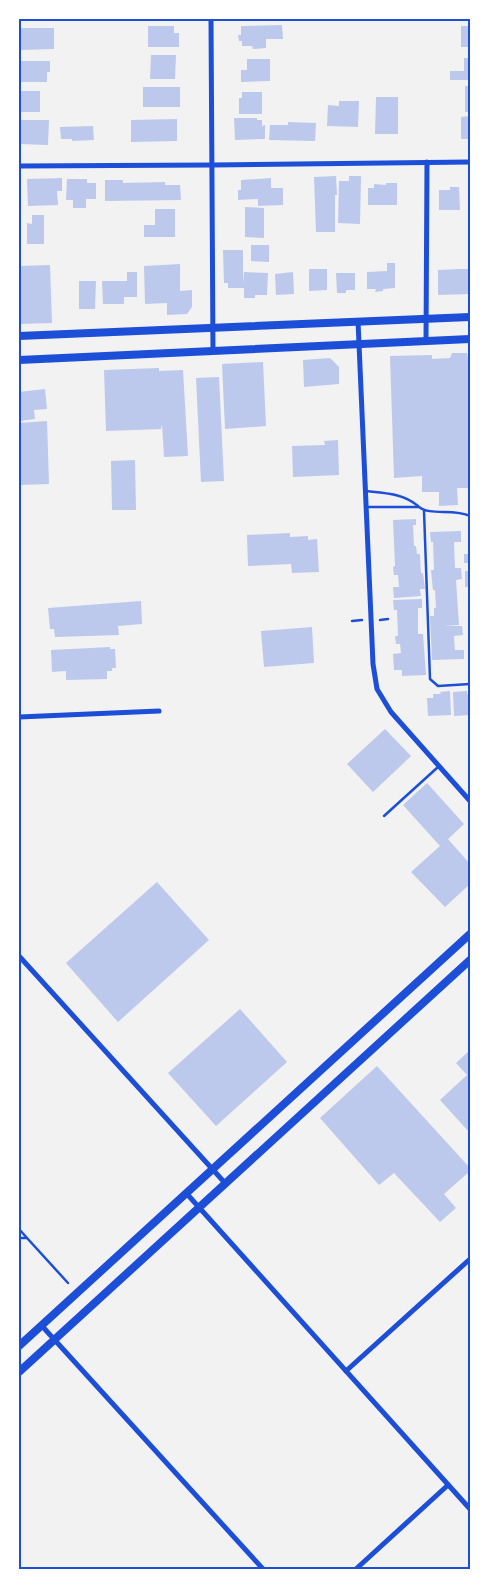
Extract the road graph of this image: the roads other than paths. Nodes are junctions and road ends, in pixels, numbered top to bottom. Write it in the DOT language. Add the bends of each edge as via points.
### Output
graph roads {
  1 [pos="211,19"];
  2 [pos="427,162"];
  3 [pos="470,162"];
  4 [pos="19,166"];
  5 [pos="211,166"];
  6 [pos="470,316"];
  7 [pos="426,318"];
  8 [pos="358,321"];
  9 [pos="212,328"];
  10 [pos="19,336"];
  11 [pos="470,339"];
  12 [pos="426,341"];
  13 [pos="359,344"];
  14 [pos="213,352"];
  15 [pos="19,360"];
  16 [pos="365,491"];
  17 [pos="365,506"];
  18 [pos="419,507"];
  19 [pos="424,511"];
  20 [pos="470,516"];
  21 [pos="470,684"];
  22 [pos="159,711"];
  23 [pos="19,717"];
  24 [pos="439,766"];
  25 [pos="470,801"];
  26 [pos="384,816"];
  27 [pos="470,934"];
  28 [pos="19,956"];
  29 [pos="470,960"];
  30 [pos="213,1170"];
  31 [pos="225,1183"];
  32 [pos="187,1194"];
  33 [pos="200,1207"];
  34 [pos="470,1259"];
  35 [pos="42,1326"];
  36 [pos="54,1339"];
  37 [pos="19,1346"];
  38 [pos="346,1371"];
  39 [pos="19,1372"];
  40 [pos="448,1485"];
  41 [pos="470,1509"];
  42 [pos="263,1569"];
  43 [pos="356,1569"];
  1 -- 5 [label="street"];
  2 -- 3 [label="street"];
  2 -- 5 [label="street"];
  2 -- 7 [label="street"];
  4 -- 5 [label="street"];
  5 -- 9 [label="street"];
  6 -- 7 [label="main road"];
  7 -- 8 [label="main road"];
  7 -- 12 [label="street"];
  8 -- 9 [label="main road"];
  8 -- 13 [label="street"];
  9 -- 10 [label="main road"];
  9 -- 14 [label="street"];
  11 -- 12 [label="main road"];
  12 -- 13 [label="main road"];
  13 -- 14 [label="main road"];
  13 -- 16 [label="street"];
  14 -- 15 [label="main road"];
  16 -- 17 [label="street"];
  16 -- 18 [label="lane" via="410,499"];
  17 -- 18 [label="lane"];
  17 -- 24 [label="street" via="377,690 391,712"];
  18 -- 19 [label="lane"];
  19 -- 20 [label="lane" via="461,512"];
  19 -- 21 [label="lane" via="430,679 438,686"];
  22 -- 23 [label="street"];
  24 -- 25 [label="street"];
  24 -- 26 [label="lane"];
  27 -- 30 [label="main road"];
  28 -- 30 [label="street"];
  29 -- 31 [label="main road"];
  30 -- 31 [label="street"];
  30 -- 32 [label="main road"];
  31 -- 33 [label="main road"];
  32 -- 33 [label="street"];
  32 -- 35 [label="main road"];
  33 -- 36 [label="main road"];
  33 -- 38 [label="street"];
  34 -- 38 [label="street"];
  35 -- 36 [label="street"];
  35 -- 37 [label="main road"];
  36 -- 39 [label="main road"];
  36 -- 42 [label="street"];
  38 -- 40 [label="street"];
  40 -- 41 [label="street"];
  40 -- 43 [label="street"];
}
